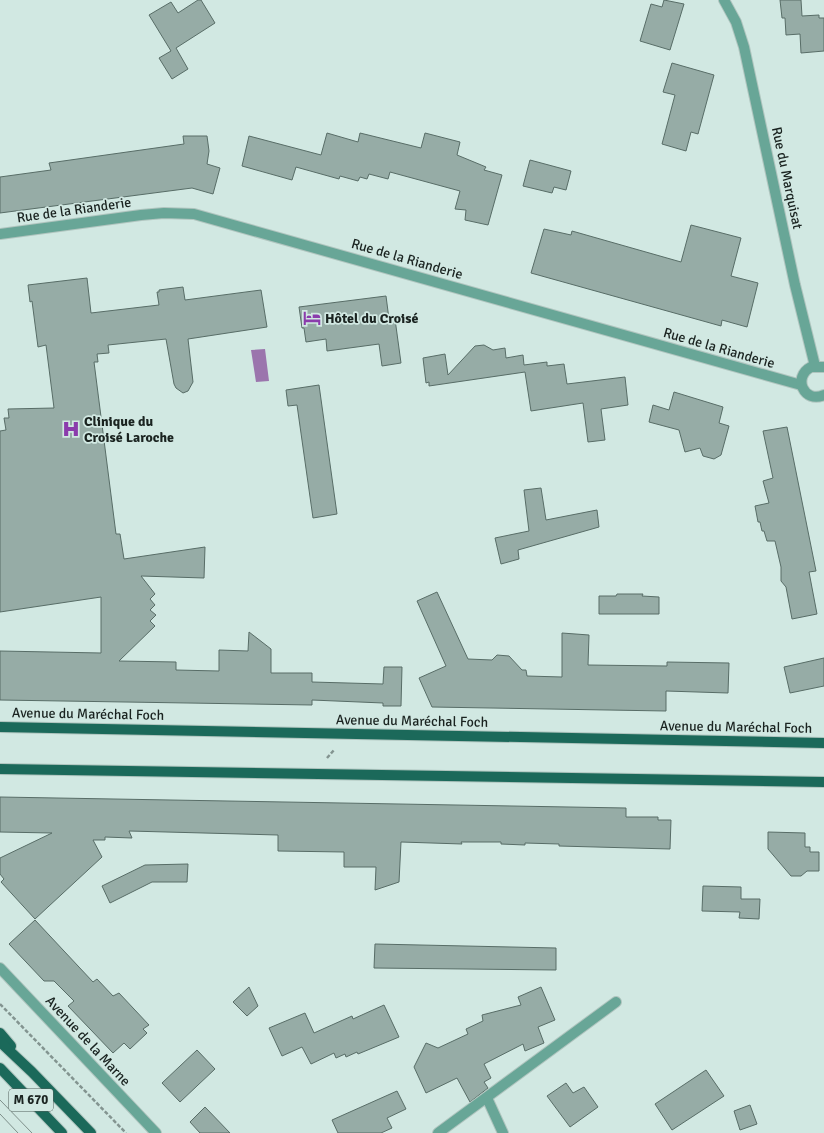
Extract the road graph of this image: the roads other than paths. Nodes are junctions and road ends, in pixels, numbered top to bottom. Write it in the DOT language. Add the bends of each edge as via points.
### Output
graph roads {
  1 [pos="724,0"];
  2 [pos="0,234"];
  3 [pos="820,366"];
  4 [pos="801,385"];
  5 [pos="823,399"];
  6 [pos="0,727"];
  7 [pos="824,743"];
  8 [pos="0,769"];
  9 [pos="824,782"];
  10 [pos="0,968"];
  11 [pos="616,1002"];
  12 [pos="0,1033"];
  13 [pos="0,1042"];
  14 [pos="0,1068"];
  15 [pos="32,1072"];
  16 [pos="487,1098"];
  17 [pos="62,1133"];
  18 [pos="91,1133"];
  19 [pos="156,1133"];
  20 [pos="438,1133"];
  21 [pos="503,1133"];
  1 -- 3 [label="street, Rue du Marquisat" via="742,40 794,278"];
  2 -- 4 [label="street, Rue de la Rianderie" via="141,215 194,214"];
  3 -- 4 [label="street" via="803,372"];
  4 -- 5 [label="street" via="809,396"];
  6 -- 7 [label="main road, Avenue du Maréchal Foch"];
  8 -- 9 [label="main road"];
  10 -- 19 [label="street, Avenue de la Marne"];
  11 -- 16 [label="street"];
  12 -- 15 [label="main road"];
  13 -- 15 [label="main road, M 670"];
  14 -- 17 [label="main road, M 670"];
  15 -- 18 [label="main road, M 670"];
  16 -- 20 [label="street"];
  16 -- 21 [label="street"];
}
